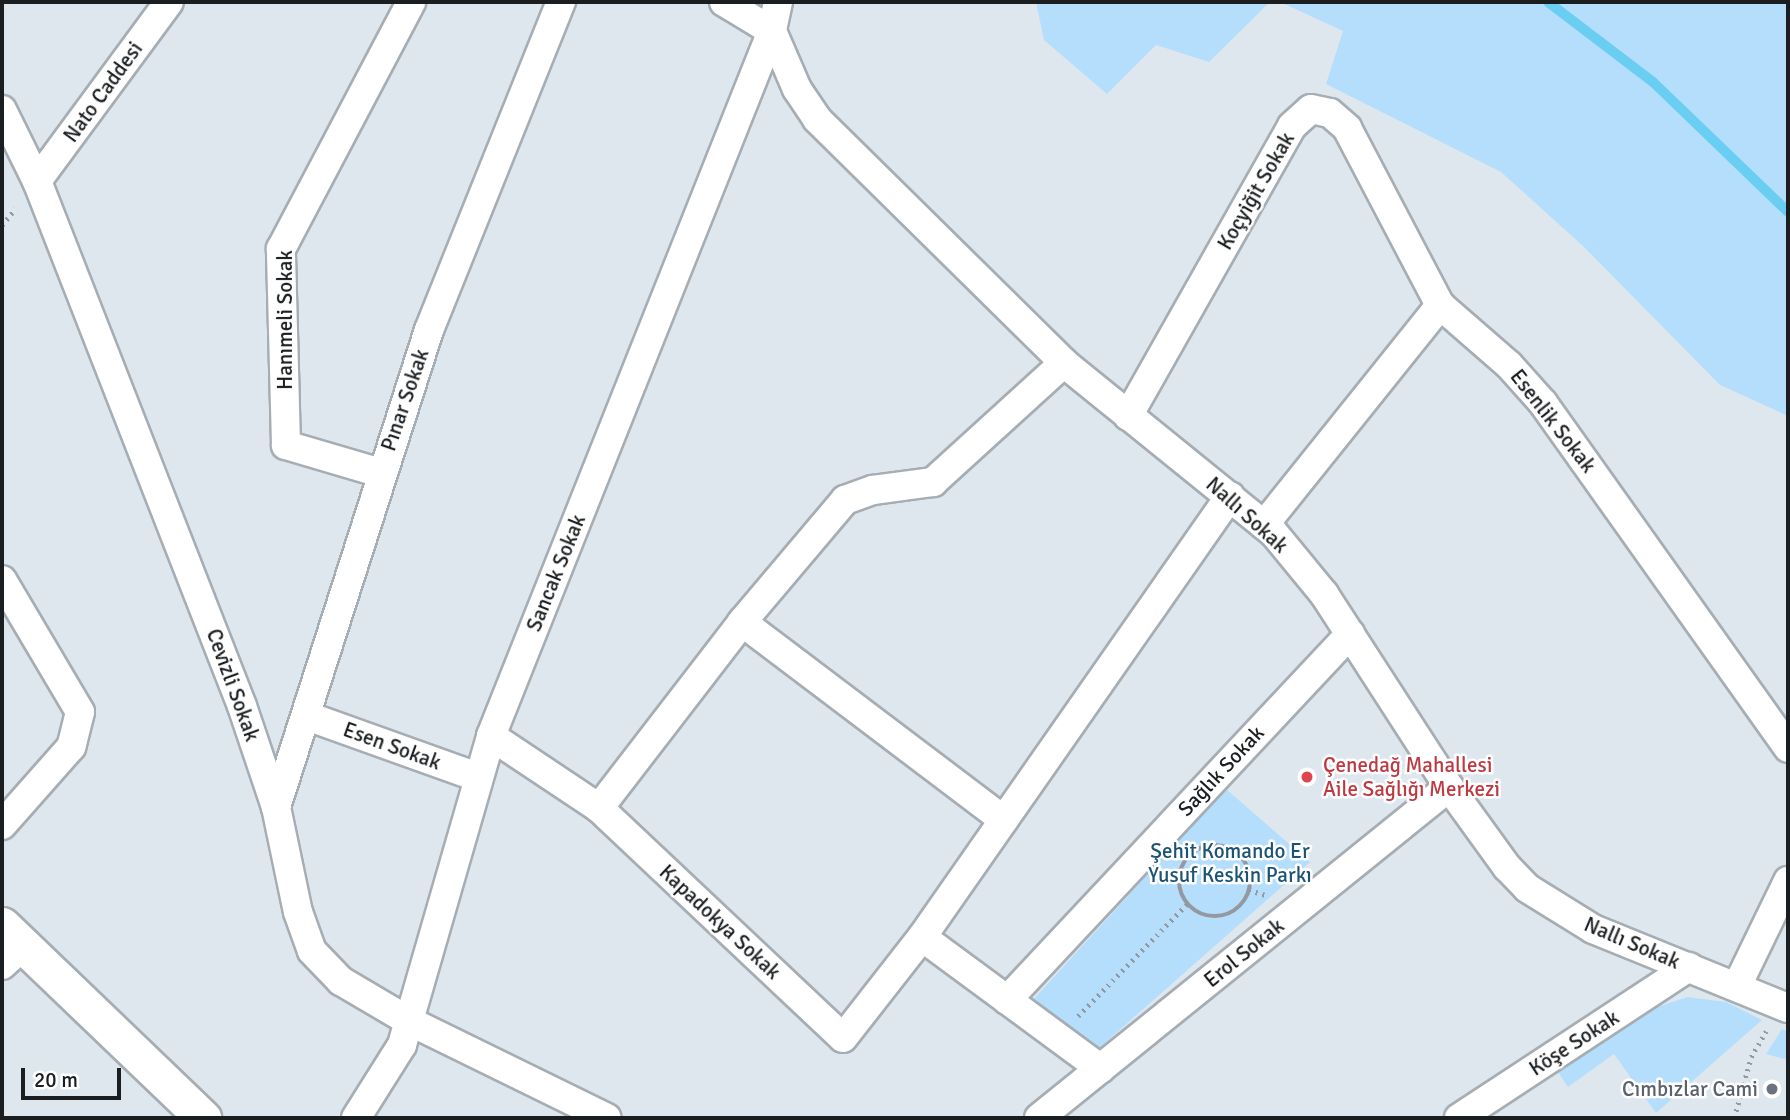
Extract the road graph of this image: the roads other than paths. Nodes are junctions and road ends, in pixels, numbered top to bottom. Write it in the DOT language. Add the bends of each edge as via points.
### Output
graph roads {
  1 [pos="169,2"];
  2 [pos="411,2"];
  3 [pos="561,2"];
  4 [pos="724,2"];
  5 [pos="778,2"];
  6 [pos="772,31"];
  7 [pos="2,110"];
  8 [pos="37,181"];
  9 [pos="1440,305"];
  10 [pos="1064,363"];
  11 [pos="1129,416"];
  12 [pos="381,473"];
  13 [pos="1230,496"];
  14 [pos="1264,524"];
  15 [pos="2,580"];
  16 [pos="742,622"];
  17 [pos="1350,634"];
  18 [pos="307,716"];
  19 [pos="491,736"];
  20 [pos="1788,748"];
  21 [pos="477,777"];
  22 [pos="1449,787"];
  23 [pos="276,807"];
  24 [pos="599,808"];
  25 [pos="1004,820"];
  26 [pos="2,825"];
  27 [pos="1788,881"];
  28 [pos="922,937"];
  29 [pos="8,946"];
  30 [pos="1689,967"];
  31 [pos="1737,985"];
  32 [pos="1007,1000"];
  33 [pos="1779,1016"];
  34 [pos="409,1021"];
  35 [pos="1101,1069"];
  36 [pos="203,1118"];
  37 [pos="356,1118"];
  38 [pos="607,1118"];
  39 [pos="1039,1118"];
  40 [pos="1459,1118"];
  1 -- 8 [label="street, Nato Caddesi"];
  2 -- 12 [label="street, Hanımeli Sokak" via="281,249 286,445"];
  3 -- 12 [label="street, Pınar Sokak" via="429,330"];
  4 -- 6 [label="street"];
  5 -- 6 [label="street"];
  6 -- 10 [label="street, Nallı Sokak" via="797,89 817,119"];
  6 -- 19 [label="street, Sancak Sokak"];
  7 -- 8 [label="street, Cevizli Sokak"];
  8 -- 23 [label="street, Cevizli Sokak" via="242,706"];
  9 -- 11 [label="street, Koçyiğit Sokak" via="1347,128 1330,113 1311,109 1293,126"];
  9 -- 14 [label="street"];
  9 -- 20 [label="street, Esenlik Sokak" via="1543,403"];
  10 -- 11 [label="street, Nallı Sokak"];
  10 -- 16 [label="street" via="933,482 873,490 845,500"];
  11 -- 13 [label="street, Nallı Sokak"];
  12 -- 18 [label="street, Pınar Sokak"];
  13 -- 14 [label="street, Nallı Sokak"];
  13 -- 25 [label="street, Kapadokya Sokak"];
  14 -- 17 [label="street, Nallı Sokak" via="1317,585"];
  15 -- 26 [label="street" via="80,712 71,747"];
  16 -- 24 [label="street"];
  16 -- 25 [label="street"];
  17 -- 22 [label="street, Nallı Sokak"];
  17 -- 32 [label="street, Sağlık Sokak"];
  18 -- 21 [label="street, Esen Sokak"];
  18 -- 23 [label="street, Pınar Sokak"];
  19 -- 21 [label="street, Sancak Sokak"];
  19 -- 24 [label="street, Kapadokya Sokak"];
  21 -- 34 [label="street, Sancak Sokak"];
  22 -- 30 [label="street, Nallı Sokak" via="1527,888 1593,929"];
  22 -- 35 [label="street, Erol Sokak"];
  23 -- 34 [label="street, Cevizli Sokak" via="298,912 312,951 341,981"];
  24 -- 28 [label="street, Kapadokya Sokak" via="843,1038"];
  25 -- 28 [label="street, Kapadokya Sokak"];
  27 -- 31 [label="street"];
  28 -- 32 [label="street"];
  29 -- 36 [label="street"];
  30 -- 31 [label="street, Nallı Sokak"];
  30 -- 40 [label="street, Köşe Sokak"];
  31 -- 33 [label="street, Nallı Sokak"];
  32 -- 35 [label="street"];
  34 -- 37 [label="street, Sancak Sokak" via="402,1045"];
  34 -- 38 [label="street, Cevizli Sokak"];
  35 -- 39 [label="street, Erol Sokak"];
}
